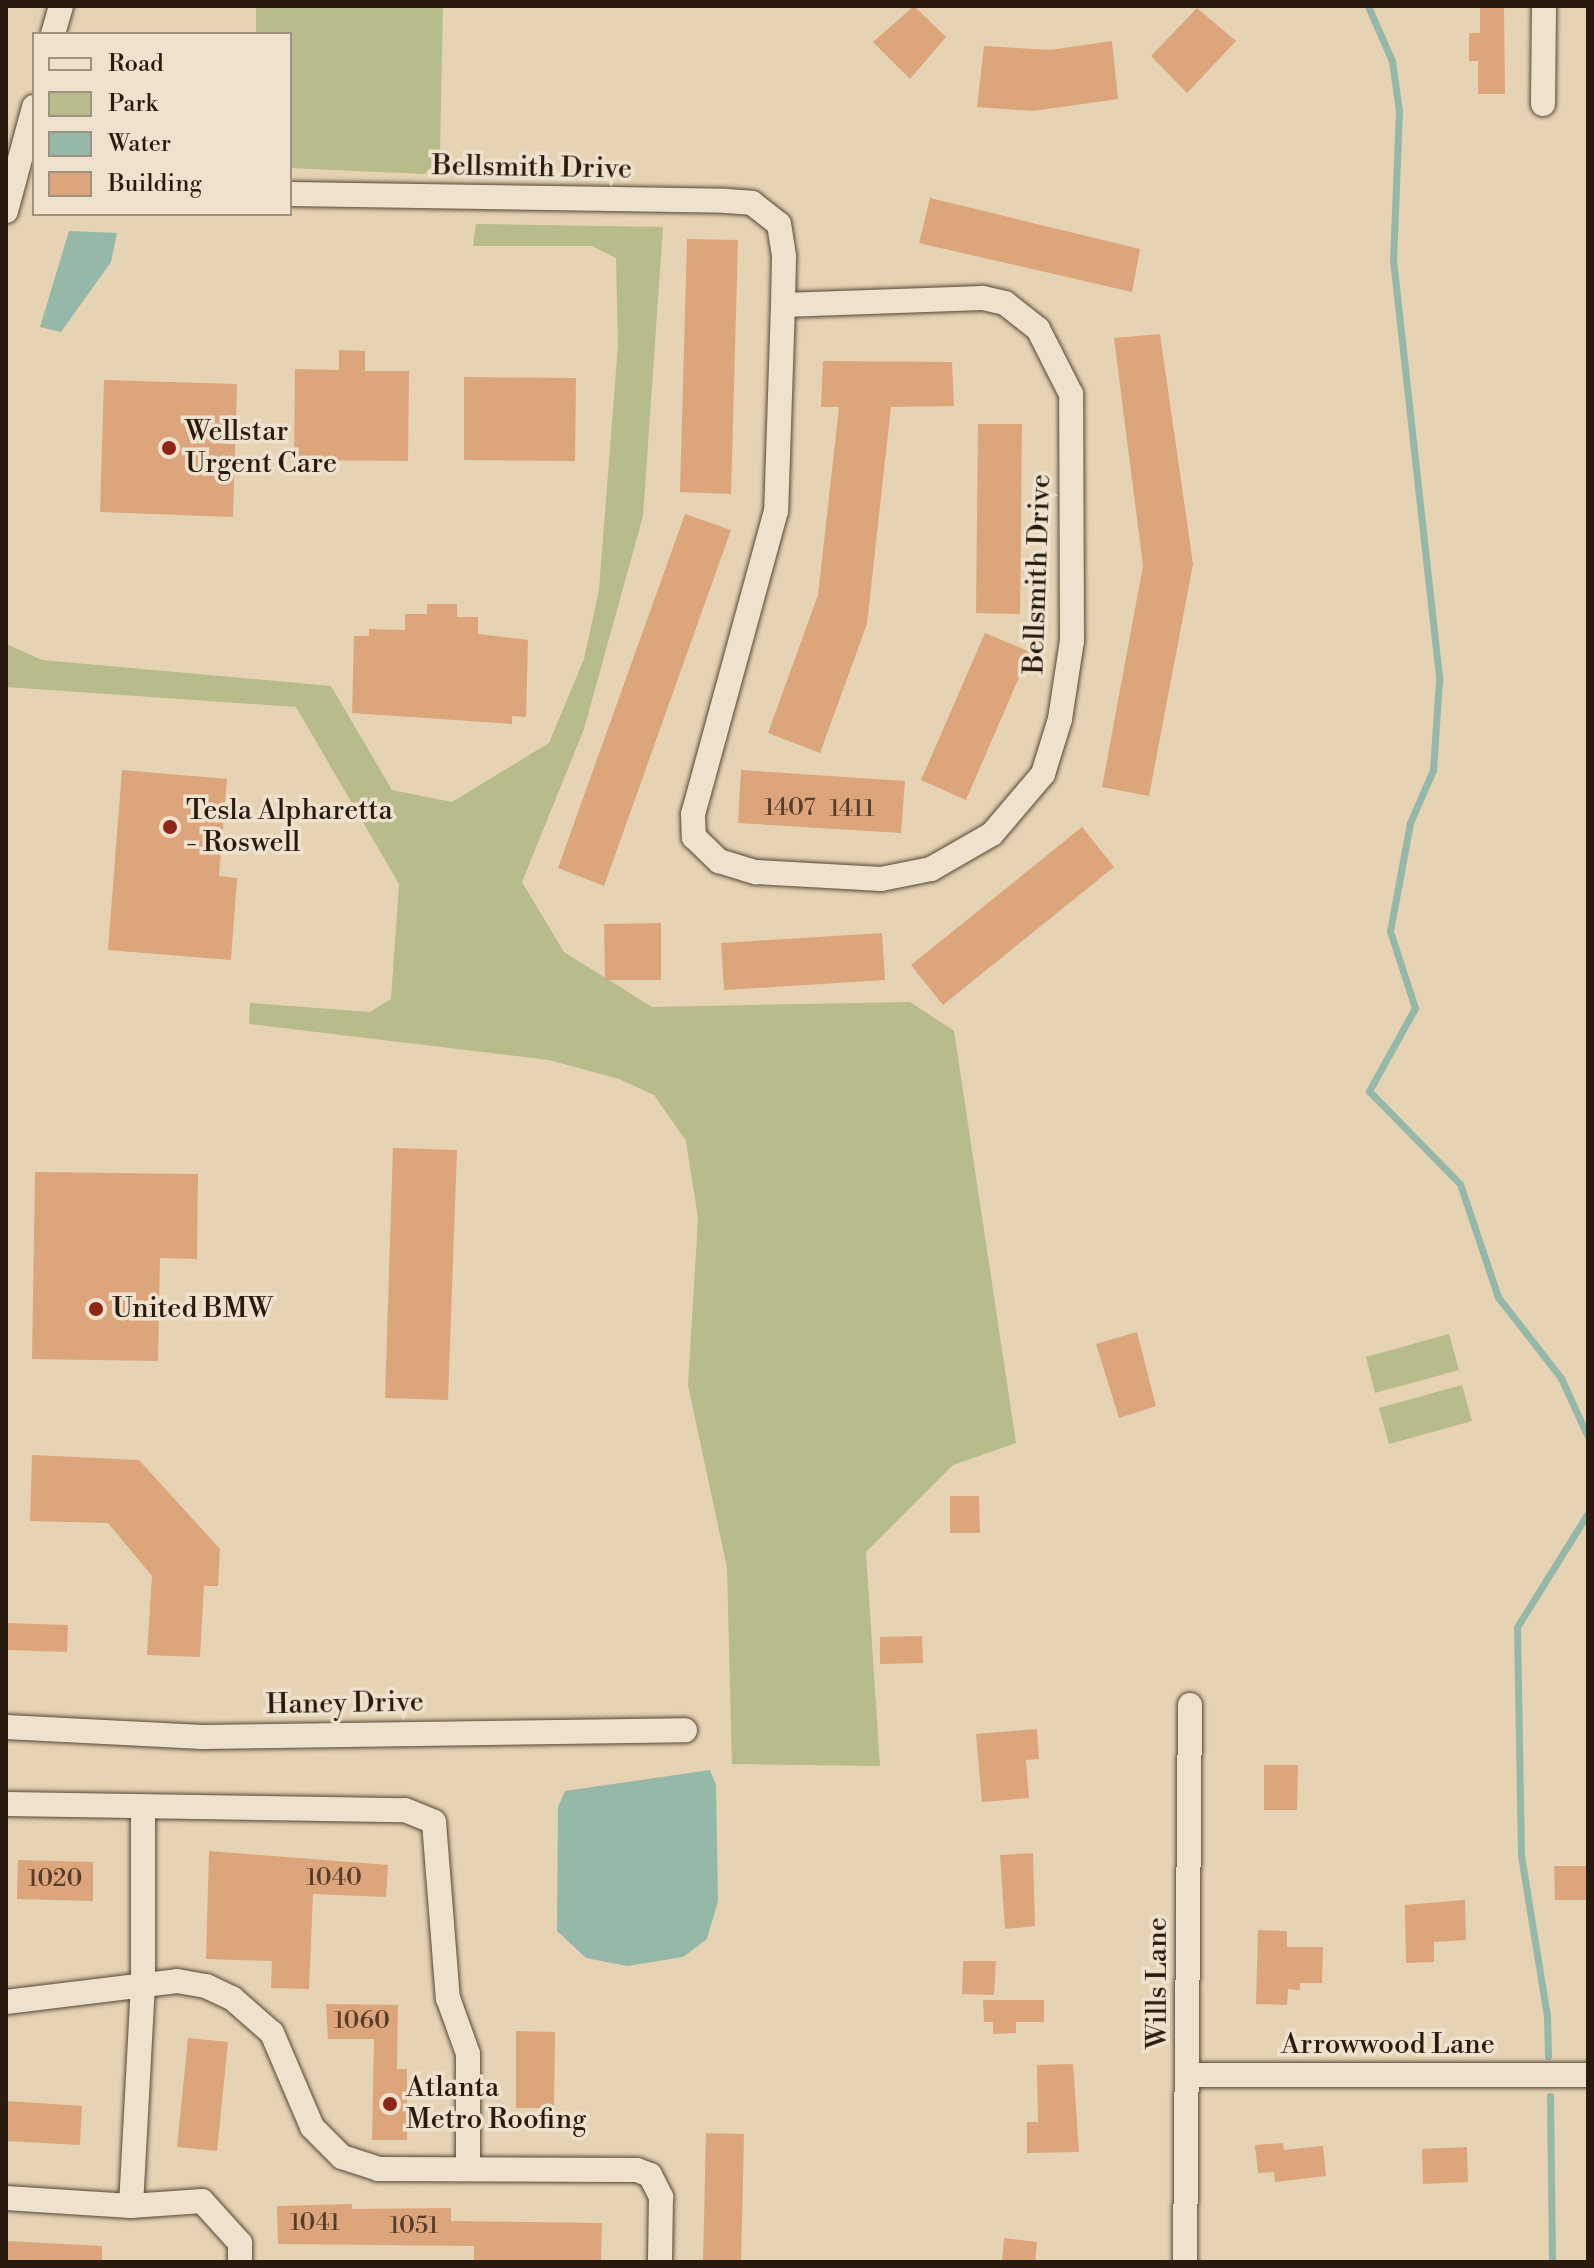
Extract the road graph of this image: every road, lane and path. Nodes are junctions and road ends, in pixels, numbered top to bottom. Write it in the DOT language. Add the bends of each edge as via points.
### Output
graph roads {
  1 [pos="61,6"];
  2 [pos="1544,6"];
  3 [pos="54,32"];
  4 [pos="1543,104"];
  5 [pos="32,118"];
  6 [pos="292,194"];
  7 [pos="17,197"];
  8 [pos="783,305"];
  9 [pos="1190,1705"];
  10 [pos="6,1727"];
  11 [pos="685,1730"];
  12 [pos="6,1804"];
  13 [pos="143,1808"];
  14 [pos="143,1984"];
  15 [pos="6,2002"];
  16 [pos="1187,2075"];
  17 [pos="1588,2075"];
  18 [pos="468,2169"];
  19 [pos="6,2198"];
  20 [pos="131,2206"];
  21 [pos="240,2262"];
  22 [pos="660,2262"];
  23 [pos="1185,2262"];
  1 -- 3 [label="street"];
  2 -- 4 [label="street"];
  5 -- 7 [label="street"];
  6 -- 8 [label="street, Bellsmith Drive" via="752,203 779,224"];
  8 -- 8 [label="street, Bellsmith Drive" via="776,511 693,814 694,837 719,861 756,872 881,879 931,869 992,834 1043,774 1060,719 1072,641 1071,394 1038,329 1005,303 983,298"];
  9 -- 16 [label="street, Wills Lane"];
  10 -- 11 [label="street, Haney Drive" via="203,1737"];
  12 -- 13 [label="street"];
  13 -- 14 [label="street"];
  13 -- 18 [label="street" via="405,1810 434,1822 448,1998 468,2054"];
  14 -- 15 [label="street"];
  14 -- 18 [label="street" via="206,1986 256,2015 285,2053 312,2127 342,2157 378,2169"];
  14 -- 20 [label="street"];
  16 -- 17 [label="street, Arrowwood Lane"];
  16 -- 23 [label="street, Wills Lane"];
  18 -- 22 [label="street" via="637,2170 650,2175 661,2197"];
  19 -- 20 [label="street"];
  20 -- 21 [label="street" via="202,2201 240,2243"];
}
